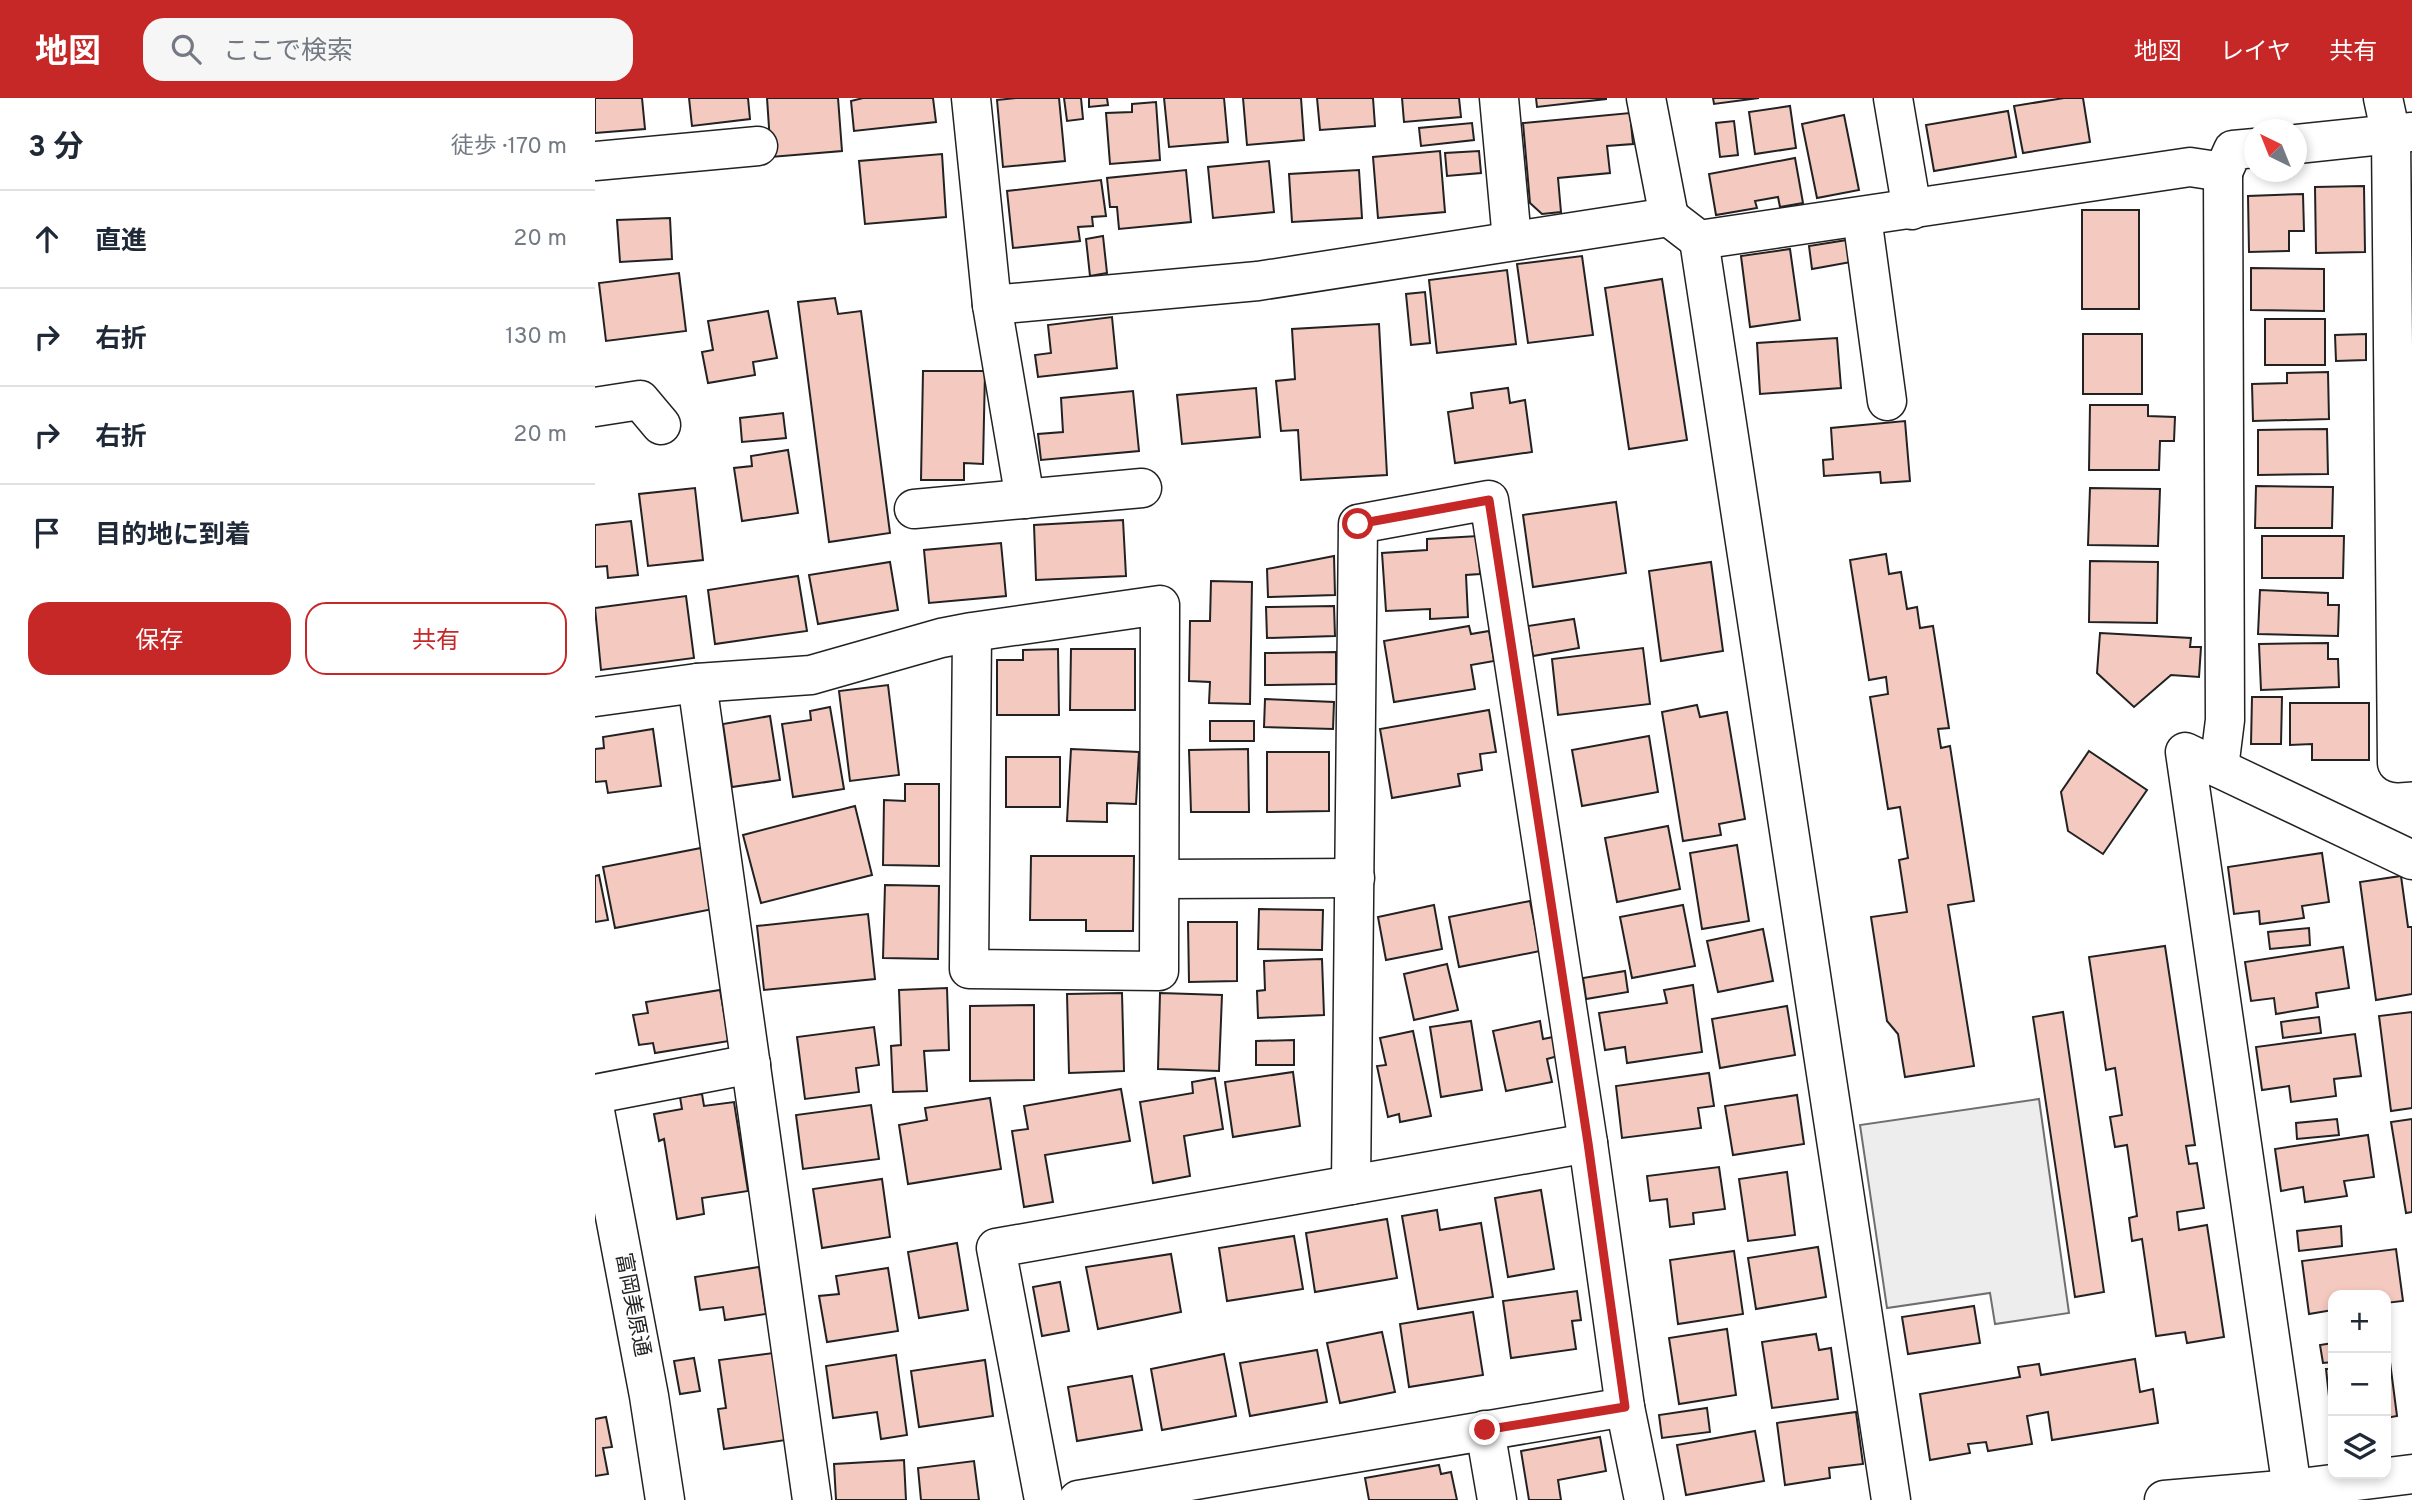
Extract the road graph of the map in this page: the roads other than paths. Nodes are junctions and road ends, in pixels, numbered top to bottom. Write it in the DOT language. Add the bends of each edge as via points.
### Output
graph roads {
  1 [pos="971,98"];
  2 [pos="1499,98"];
  3 [pos="1646,98"];
  4 [pos="1893,98"];
  5 [pos="2383,98"];
  6 [pos="2402,134"];
  7 [pos="2307,143"];
  8 [pos="758,146"];
  9 [pos="2244,149"];
  10 [pos="595,161"];
  11 [pos="2223,172"];
  12 [pos="1912,210"];
  13 [pos="1668,216"];
  14 [pos="1862,217"];
  15 [pos="1512,240"];
  16 [pos="1699,240"];
  17 [pos="992,304"];
  18 [pos="1887,401"];
  19 [pos="595,407"];
  20 [pos="661,425"];
  21 [pos="1142,488"];
  22 [pos="1025,499"];
  23 [pos="914,509"];
  24 [pos="972,632"];
  25 [pos="697,683"];
  26 [pos="595,697"];
  27 [pos="2412,762"];
  28 [pos="2219,768"];
  29 [pos="2412,860"];
  30 [pos="1355,878"];
  31 [pos="1160,879"];
  32 [pos="751,1064"];
  33 [pos="595,1094"];
  34 [pos="595,1111"];
  35 [pos="1588,1143"];
  36 [pos="1351,1185"];
  37 [pos="1625,1407"];
  38 [pos="1485,1430"];
  39 [pos="2412,1474"];
  40 [pos="2292,1489"];
  41 [pos="665,1500"];
  42 [pos="812,1500"];
  43 [pos="1044,1500"];
  44 [pos="1078,1500"];
  45 [pos="1497,1500"];
  46 [pos="1644,1500"];
  47 [pos="1891,1500"];
  48 [pos="2164,1500"];
  1 -- 17 [label="street"];
  2 -- 15 [label="street"];
  3 -- 13 [label="street"];
  4 -- 12 [label="street"];
  5 -- 6 [label="street"];
  6 -- 7 [label="street"];
  6 -- 27 [label="street" via="2397,762"];
  8 -- 10 [label="street"];
  9 -- 11 [label="street" via="2233,150"];
  11 -- 12 [label="street" via="2190,167"];
  11 -- 28 [label="street" via="2225,720"];
  12 -- 14 [label="street"];
  13 -- 15 [label="street"];
  13 -- 16 [label="street"];
  14 -- 16 [label="street"];
  14 -- 18 [label="street"];
  15 -- 17 [label="street" via="1258,281"];
  16 -- 47 [label="street"];
  17 -- 22 [label="street"];
  19 -- 20 [label="street" via="640,400"];
  21 -- 22 [label="street"];
  22 -- 23 [label="street"];
  24 -- 25 [label="street" via="811,675"];
  24 -- 31 [label="street" via="1160,605"];
  24 -- 31 [label="street" via="969,969 1160,971"];
  25 -- 26 [label="street"];
  25 -- 32 [label="street"];
  28 -- 29 [label="street"];
  28 -- 40 [label="street" via="2185,752"];
  30 -- 31 [label="street"];
  30 -- 35 [label="street" via="1358,524 1489,500"];
  30 -- 36 [label="street"];
  32 -- 33 [label="street"];
  32 -- 42 [label="street"];
  34 -- 41 [label="street, 富岡美原通"];
  35 -- 36 [label="street"];
  35 -- 37 [label="street"];
  36 -- 43 [label="street" via="996,1248"];
  37 -- 38 [label="street"];
  37 -- 46 [label="street"];
  38 -- 44 [label="street"];
  38 -- 45 [label="street"];
  39 -- 40 [label="street"];
  40 -- 48 [label="street"];
}
